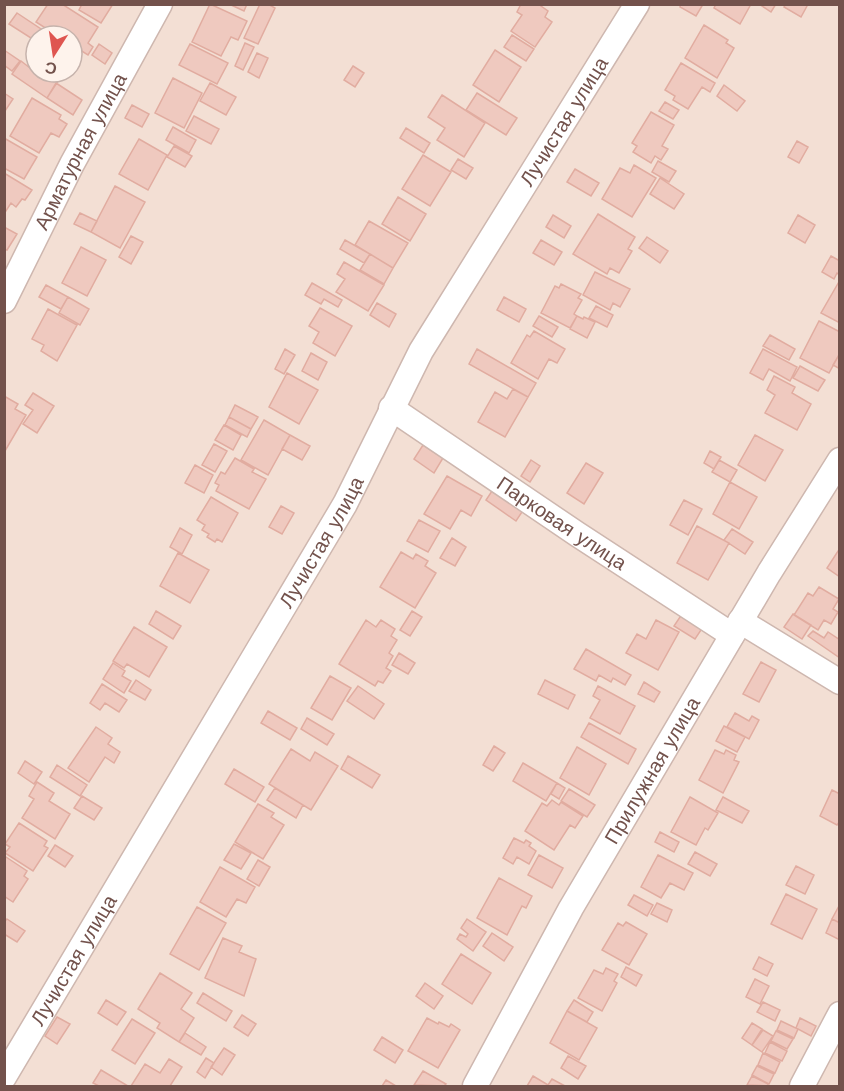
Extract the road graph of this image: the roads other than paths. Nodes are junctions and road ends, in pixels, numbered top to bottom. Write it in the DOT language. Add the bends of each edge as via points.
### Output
graph roads {
  1 [pos="160,4"];
  2 [pos="637,4"];
  3 [pos="4,301"];
  4 [pos="391,408"];
  5 [pos="840,460"];
  6 [pos="736,628"];
  7 [pos="840,682"];
  8 [pos="840,1014"];
  9 [pos="4,1077"];
  10 [pos="475,1086"];
  11 [pos="802,1086"];
  1 -- 3 [label="street, Арматурная улица" via="72,164"];
  2 -- 4 [label="street, Лучистая улица" via="421,351"];
  4 -- 6 [label="street, Парковая улица" via="577,534"];
  4 -- 9 [label="street, Лучистая улица" via="345,504"];
  5 -- 6 [label="street, Прилужная улица"];
  6 -- 7 [label="street, Парковая улица"];
  6 -- 10 [label="street, Прилужная улица" via="571,908"];
  8 -- 11 [label="street"];
}
